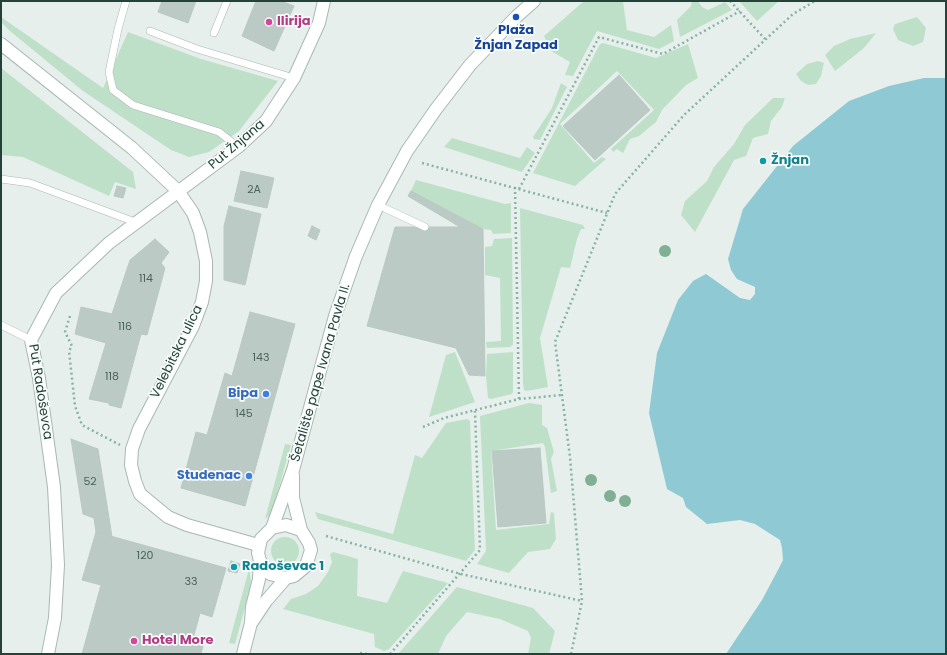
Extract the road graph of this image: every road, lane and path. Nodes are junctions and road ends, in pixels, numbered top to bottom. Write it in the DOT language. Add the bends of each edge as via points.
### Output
graph roads {
  1 [pos="126,1"];
  2 [pos="227,1"];
  3 [pos="324,1"];
  4 [pos="534,1"];
  5 [pos="730,1"];
  6 [pos="815,1"];
  7 [pos="740,11"];
  8 [pos="150,32"];
  9 [pos="214,33"];
  10 [pos="765,39"];
  11 [pos="1,44"];
  12 [pos="294,78"];
  13 [pos="238,147"];
  14 [pos="422,163"];
  15 [pos="1,179"];
  16 [pos="515,187"];
  17 [pos="520,189"];
  18 [pos="178,191"];
  19 [pos="378,205"];
  20 [pos="607,213"];
  21 [pos="135,222"];
  22 [pos="425,227"];
  23 [pos="70,316"];
  24 [pos="1,325"];
  25 [pos="31,340"];
  26 [pos="562,394"];
  27 [pos="519,399"];
  28 [pos="475,412"];
  29 [pos="423,427"];
  30 [pos="124,447"];
  31 [pos="293,470"];
  32 [pos="272,528"];
  33 [pos="301,530"];
  34 [pos="326,536"];
  35 [pos="258,545"];
  36 [pos="260,561"];
  37 [pos="461,574"];
  38 [pos="286,578"];
  39 [pos="582,601"];
  40 [pos="251,623"];
  41 [pos="360,653"];
  42 [pos="48,654"];
  43 [pos="243,654"];
  44 [pos="366,654"];
  45 [pos="390,654"];
  46 [pos="571,654"];
  1 -- 13 [label="lane" via="109,72 113,90 133,105 219,132"];
  2 -- 9 [label="lane"];
  3 -- 12 [label="street, Put Žnjana" via="319,23"];
  4 -- 19 [label="street, Šetalište pape Ivana Pavla II." via="470,66 436,108 407,151"];
  5 -- 7 [label="path"];
  6 -- 10 [label="path" via="793,14"];
  7 -- 10 [label="path"];
  7 -- 17 [label="path" via="663,54 599,37"];
  8 -- 12 [label="lane"];
  10 -- 20 [label="path" via="684,115 615,194"];
  11 -- 18 [label="street, Velebitska ulica" via="132,148"];
  12 -- 13 [label="street, Put Žnjana" via="266,121"];
  13 -- 18 [label="street, Put Žnjana"];
  14 -- 16 [label="path"];
  15 -- 21 [label="lane" via="30,183"];
  16 -- 17 [label="path"];
  16 -- 27 [label="path"];
  17 -- 20 [label="path"];
  18 -- 21 [label="street, Put Radoševca"];
  18 -- 35 [label="street, Velebitska ulica" via="193,213 200,232 206,261 206,281 193,326 139,429 132,449 134,481 140,494 168,517"];
  19 -- 22 [label="lane"];
  19 -- 31 [label="street, Šetalište pape Ivana Pavla II." via="334,316"];
  20 -- 26 [label="path" via="555,342"];
  21 -- 25 [label="street, Put Radoševca" via="56,293"];
  23 -- 30 [label="path" via="65,332 72,346 69,352 75,406 82,425"];
  24 -- 25 [label="lane"];
  25 -- 42 [label="street, Put Radoševca" via="39,378 54,487 58,565 55,618"];
  26 -- 27 [label="path"];
  26 -- 39 [label="path"];
  27 -- 28 [label="path"];
  28 -- 29 [label="path" via="444,418"];
  28 -- 37 [label="path" via="480,550"];
  31 -- 32 [label="street, Šetalište pape Ivana Pavla II."];
  31 -- 33 [label="street, Šetalište pape Ivana Pavla II." via="293,498"];
  32 -- 33 [label="street" via="286,525"];
  32 -- 35 [label="street, Šetalište pape Ivana Pavla II." via="265,532"];
  33 -- 38 [label="street, Šetalište pape Ivana Pavla II." via="309,543 310,558 300,572"];
  34 -- 37 [label="path"];
  35 -- 36 [label="street, Šetalište pape Ivana Pavla II."];
  36 -- 38 [label="street" via="270,574"];
  36 -- 40 [label="street, Šetalište pape Ivana Pavla II."];
  37 -- 39 [label="path"];
  37 -- 45 [label="path"];
  38 -- 40 [label="street, Šetalište pape Ivana Pavla II."];
  39 -- 46 [label="path"];
  40 -- 43 [label="street, Šetalište pape Ivana Pavla II."];
  41 -- 44 [label="path"];
}
